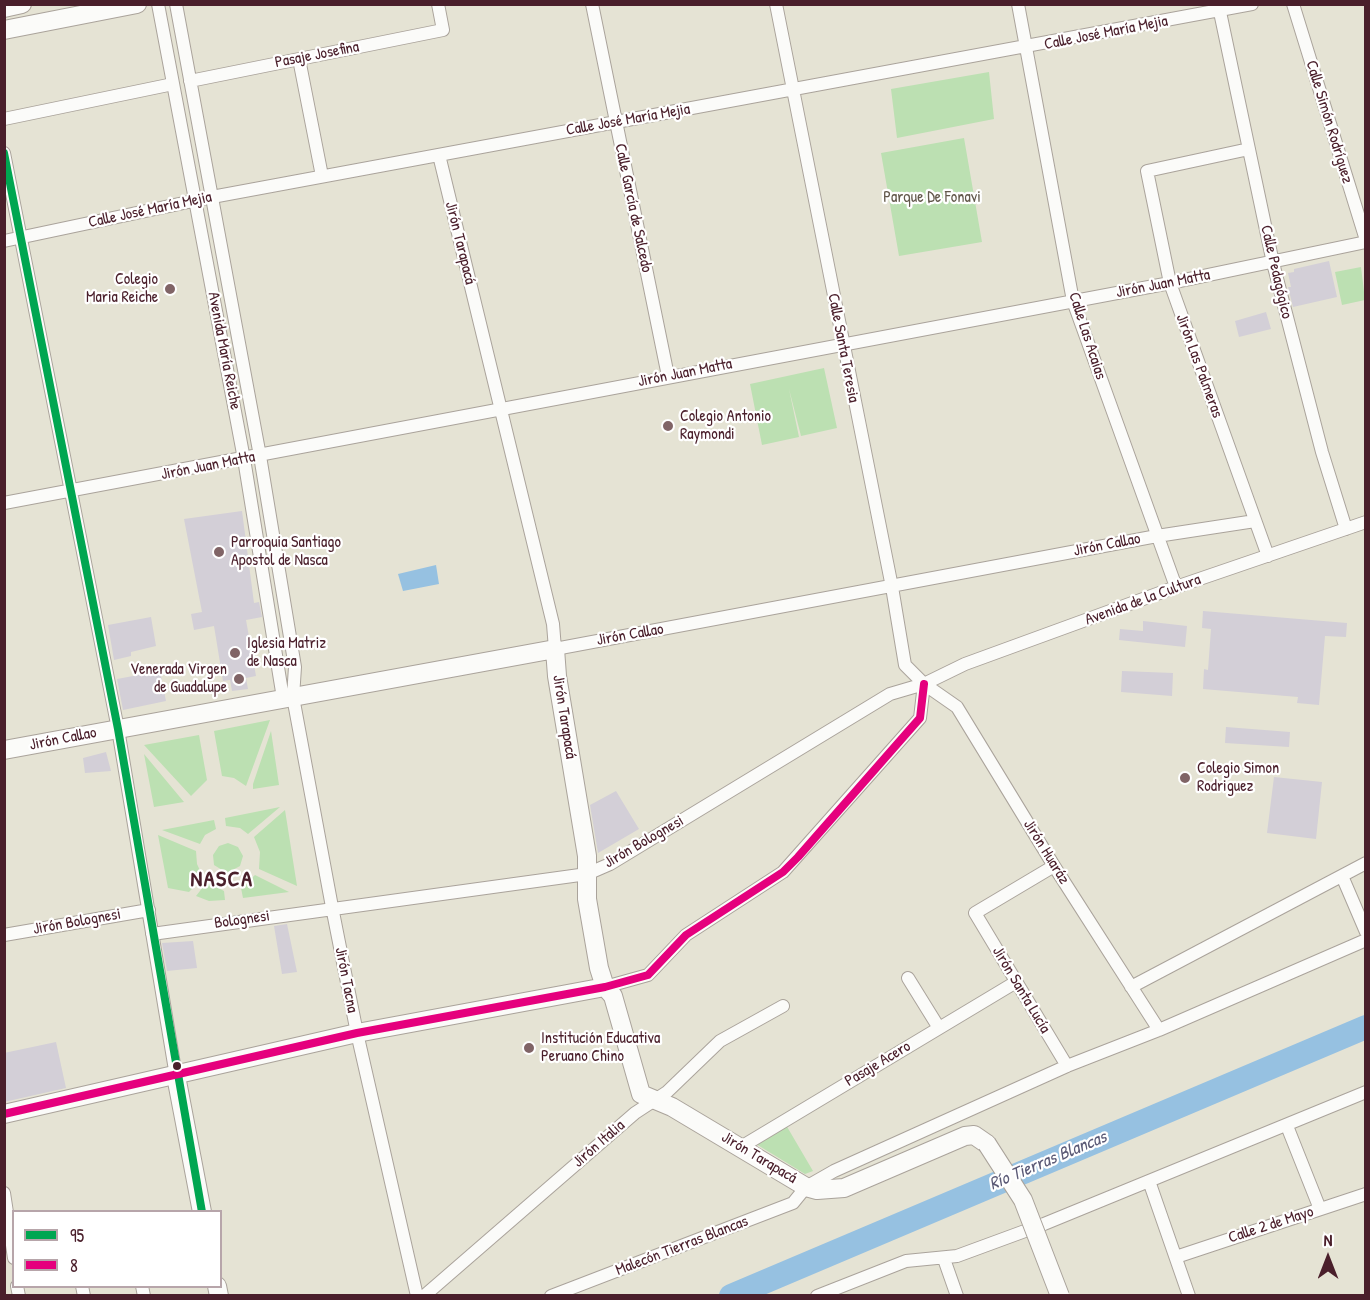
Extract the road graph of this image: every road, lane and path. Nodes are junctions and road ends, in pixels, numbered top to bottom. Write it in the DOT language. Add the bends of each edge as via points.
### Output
graph roads {
  1 [pos="22,4"];
  2 [pos="137,4"];
  3 [pos="158,4"];
  4 [pos="176,4"];
  5 [pos="438,4"];
  6 [pos="592,4"];
  7 [pos="776,4"];
  8 [pos="1018,4"];
  9 [pos="1252,4"];
  10 [pos="1293,4"];
  11 [pos="4,8"];
  12 [pos="1220,12"];
  13 [pos="4,30"];
  14 [pos="1026,48"];
  15 [pos="298,59"];
  16 [pos="190,81"];
  17 [pos="173,84"];
  18 [pos="794,91"];
  19 [pos="4,119"];
  20 [pos="616,122"];
  21 [pos="1249,149"];
  22 [pos="4,153"];
  23 [pos="439,155"];
  24 [pos="322,176"];
  25 [pos="212,197"];
  26 [pos="195,201"];
  27 [pos="22,238"];
  28 [pos="1365,241"];
  29 [pos="4,242"];
  30 [pos="1273,263"];
  31 [pos="1170,283"];
  32 [pos="1073,301"];
  33 [pos="842,343"];
  34 [pos="668,376"];
  35 [pos="501,408"];
  36 [pos="260,456"];
  37 [pos="244,459"];
  38 [pos="72,491"];
  39 [pos="4,503"];
  40 [pos="1255,521"];
  41 [pos="1365,522"];
  42 [pos="1346,529"];
  43 [pos="1158,536"];
  44 [pos="1268,556"];
  45 [pos="892,587"];
  46 [pos="1176,587"];
  47 [pos="555,649"];
  48 [pos="924,684"];
  49 [pos="288,698"];
  50 [pos="118,729"];
  51 [pos="4,750"];
  52 [pos="1365,863"];
  53 [pos="1054,866"];
  54 [pos="587,874"];
  55 [pos="1342,876"];
  56 [pos="332,907"];
  57 [pos="148,909"];
  58 [pos="1365,932"];
  59 [pos="152,934"];
  60 [pos="4,935"];
  61 [pos="1365,940"];
  62 [pos="908,978"];
  63 [pos="1016,982"];
  64 [pos="605,987"];
  65 [pos="1131,987"];
  66 [pos="783,1006"];
  67 [pos="939,1028"];
  68 [pos="1159,1030"];
  69 [pos="357,1033"];
  70 [pos="1067,1066"];
  71 [pos="176,1076"];
  72 [pos="1365,1092"];
  73 [pos="653,1100"];
  74 [pos="4,1114"];
  75 [pos="1287,1126"];
  76 [pos="741,1147"];
  77 [pos="1149,1181"];
  78 [pos="806,1187"];
  79 [pos="4,1193"];
  80 [pos="1365,1194"];
  81 [pos="1320,1209"];
  82 [pos="202,1210"];
  83 [pos="12,1246"];
  84 [pos="1176,1257"];
  85 [pos="944,1259"];
  86 [pos="417,1296"];
  87 [pos="424,1296"];
  88 [pos="551,1296"];
  89 [pos="818,1296"];
  90 [pos="957,1296"];
  91 [pos="1060,1296"];
  92 [pos="1189,1296"];
  1 -- 11 [label="street"];
  2 -- 13 [label="street"];
  3 -- 17 [label="street, Avenida María Reiche"];
  4 -- 16 [label="street, Avenida María Reiche"];
  5 -- 15 [label="street, Pasaje Josefina" via="443,30"];
  6 -- 20 [label="street, Calle García de Salcedo"];
  7 -- 18 [label="street, Calle Santa Teresia"];
  8 -- 14 [label="street, Calle Las Acaias"];
  9 -- 12 [label="street, Calle José María Mejia"];
  10 -- 28 [label="street, Calle Simón Rodríguez"];
  12 -- 14 [label="street, Calle José María Mejia"];
  12 -- 21 [label="street, Calle Pedagógico"];
  14 -- 18 [label="street, Calle José María Mejia"];
  14 -- 32 [label="street, Calle Las Acaias"];
  15 -- 16 [label="street, Pasaje Josefina"];
  15 -- 24 [label="street"];
  16 -- 25 [label="street, Avenida María Reiche"];
  17 -- 19 [label="street"];
  17 -- 26 [label="street, Avenida María Reiche"];
  18 -- 20 [label="street, Calle José María Mejia"];
  18 -- 33 [label="street, Calle Santa Teresia"];
  20 -- 23 [label="street, Calle José María Mejia"];
  20 -- 34 [label="street, Calle García de Salcedo"];
  21 -- 30 [label="street, Calle Pedagógico"];
  21 -- 31 [label="street, Jirón Las Palmeras" via="1147,171"];
  22 -- 27 [label="street"];
  23 -- 24 [label="street, Calle José María Mejia"];
  23 -- 35 [label="street, Jirón Tarapacá"];
  24 -- 25 [label="street, Calle José María Mejia"];
  25 -- 26 [label="street, Calle José María Mejia"];
  25 -- 36 [label="street, Avenida María Reiche"];
  26 -- 27 [label="street, Calle José María Mejia"];
  26 -- 37 [label="street, Avenida María Reiche"];
  27 -- 29 [label="street, Calle José María Mejia"];
  27 -- 38 [label="street"];
  28 -- 30 [label="street, Jirón Juan Matta"];
  30 -- 31 [label="street, Jirón Juan Matta"];
  30 -- 42 [label="street, Calle Pedagógico"];
  31 -- 32 [label="street, Jirón Juan Matta"];
  31 -- 40 [label="street, Jirón Las Palmeras"];
  32 -- 33 [label="street, Jirón Juan Matta"];
  32 -- 43 [label="street, Calle Las Acaias"];
  33 -- 34 [label="street, Jirón Juan Matta"];
  33 -- 45 [label="street, Calle Santa Teresia"];
  34 -- 35 [label="street, Jirón Juan Matta"];
  35 -- 36 [label="street, Jirón Juan Matta"];
  35 -- 47 [label="street, Jirón Tarapacá" via="553,624"];
  36 -- 37 [label="street, Jirón Juan Matta"];
  36 -- 49 [label="street, Avenida María Reiche" via="295,667"];
  37 -- 38 [label="street, Jirón Juan Matta"];
  37 -- 49 [label="street, Avenida María Reiche"];
  38 -- 39 [label="street, Jirón Juan Matta"];
  38 -- 50 [label="street"];
  40 -- 43 [label="street, Jirón Callao"];
  40 -- 44 [label="street, Jirón Las Palmeras"];
  41 -- 42 [label="street, Avenida de la Cultura"];
  42 -- 44 [label="street, Avenida de la Cultura"];
  43 -- 45 [label="street, Jirón Callao"];
  43 -- 46 [label="street, Calle Las Acaias"];
  44 -- 46 [label="street, Avenida de la Cultura"];
  45 -- 47 [label="street, Jirón Callao"];
  45 -- 48 [label="street, Calle Santa Teresia" via="905,665"];
  46 -- 48 [label="street, Avenida de la Cultura" via="965,664"];
  47 -- 49 [label="street, Jirón Callao"];
  47 -- 54 [label="street, Jirón Tarapacá"];
  48 -- 53 [label="street, Jirón Huaráz" via="957,707"];
  48 -- 54 [label="street, Jirón Bolognesi" via="890,694 610,864"];
  48 -- 64 [label="street" via="920,718 783,872 686,935 648,975"];
  49 -- 50 [label="street, Jirón Callao"];
  49 -- 56 [label="street, Jirón Tacna"];
  50 -- 51 [label="street, Jirón Callao"];
  50 -- 57 [label="street"];
  52 -- 55 [label="street"];
  53 -- 63 [label="street, Jirón Santa Lucía" via="975,913"];
  53 -- 65 [label="street, Jirón Huaráz"];
  54 -- 56 [label="street, Jirón Bolognesi"];
  54 -- 64 [label="street, Jirón Tarapacá" via="587,899"];
  55 -- 58 [label="street"];
  55 -- 65 [label="street"];
  56 -- 59 [label="street, Bolognesi"];
  56 -- 69 [label="street, Jirón Tacna"];
  57 -- 59 [label="street"];
  57 -- 60 [label="street, Jirón Bolognesi"];
  59 -- 71 [label="street"];
  61 -- 68 [label="street, Malecón Tierras Blancas"];
  62 -- 67 [label="street"];
  63 -- 67 [label="street, Pasaje Acero"];
  63 -- 70 [label="street, Jirón Santa Lucía"];
  64 -- 69 [label="street"];
  64 -- 73 [label="street, Jirón Tarapacá" via="613,996 641,1094"];
  65 -- 68 [label="street, Jirón Huaráz"];
  66 -- 73 [label="street, Jirón Italia" via="720,1041 667,1092"];
  67 -- 76 [label="street, Pasaje Acero"];
  68 -- 70 [label="street, Malecón Tierras Blancas"];
  69 -- 71 [label="street"];
  69 -- 86 [label="street, Jirón Tacna"];
  70 -- 78 [label="street, Malecón Tierras Blancas"];
  71 -- 74 [label="street"];
  71 -- 82 [label="street"];
  72 -- 75 [label="street"];
  73 -- 76 [label="street, Jirón Tarapacá"];
  73 -- 87 [label="street, Jirón Italia"];
  75 -- 77 [label="street"];
  75 -- 81 [label="street"];
  76 -- 78 [label="street, Jirón Tarapacá"];
  77 -- 84 [label="street"];
  77 -- 85 [label="street"];
  78 -- 88 [label="street, Malecón Tierras Blancas" via="793,1203"];
  78 -- 91 [label="street, bridge" via="831,1191 844,1188 974,1135 987,1144 1023,1200"];
  79 -- 83 [label="street"];
  80 -- 81 [label="street, Calle 2 de Mayo"];
  81 -- 84 [label="street, Calle 2 de Mayo"];
  84 -- 92 [label="street"];
  85 -- 89 [label="street" via="906,1261"];
  85 -- 90 [label="street"];
}
